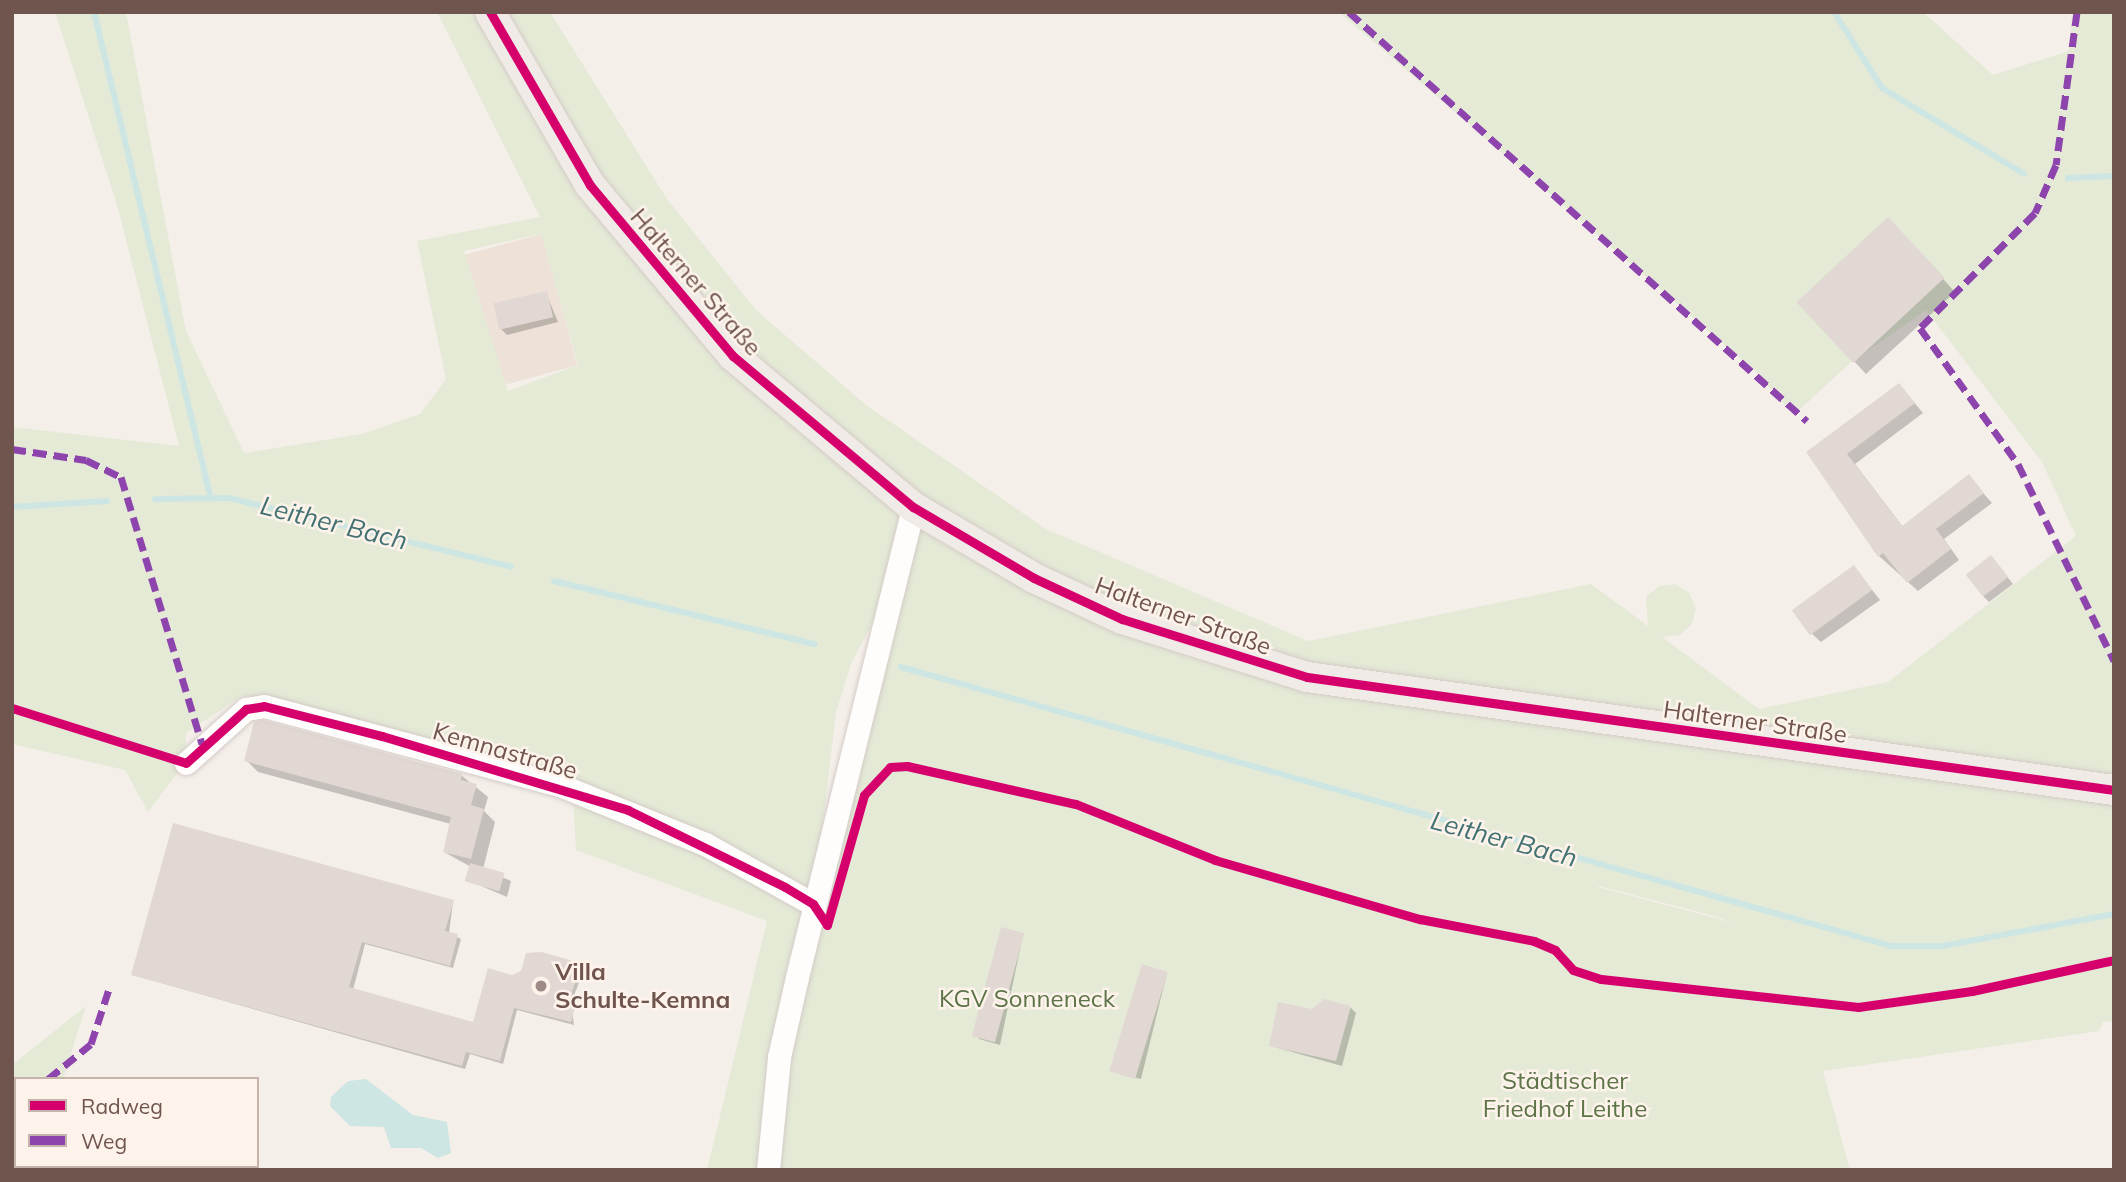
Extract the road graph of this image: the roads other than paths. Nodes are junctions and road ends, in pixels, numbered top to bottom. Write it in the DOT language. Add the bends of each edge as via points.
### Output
graph roads {
  1 [pos="490,12"];
  2 [pos="913,506"];
  3 [pos="186,763"];
  4 [pos="2114,790"];
  5 [pos="813,904"];
  6 [pos="768,1170"];
  1 -- 2 [label="main road, Halterner Straße" via="555,132 669,286 784,404"];
  2 -- 4 [label="main road, Halterner Straße" via="1034,578 1122,619 1307,677"];
  2 -- 5 [label="street"];
  3 -- 5 [label="street, Kemnastraße" via="246,709 264,706 562,786 705,844"];
  5 -- 6 [label="street" via="779,1057"];
}
